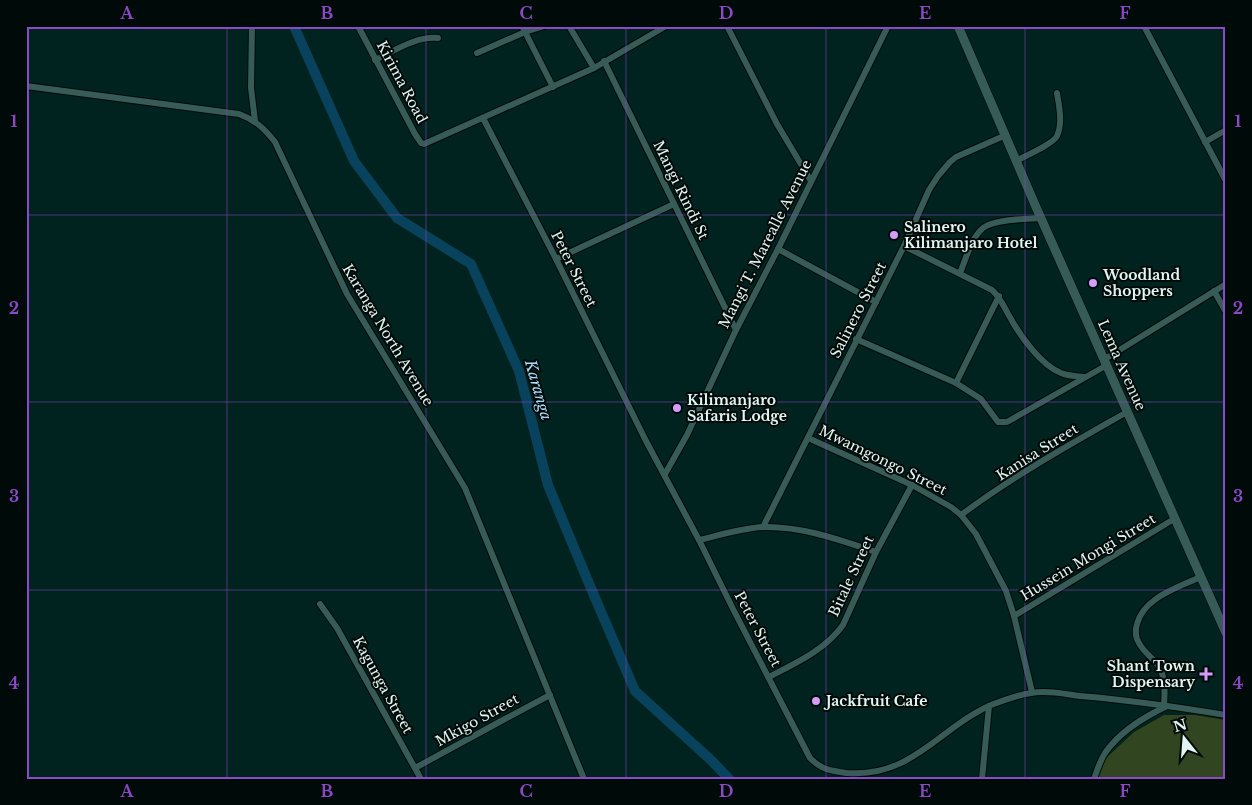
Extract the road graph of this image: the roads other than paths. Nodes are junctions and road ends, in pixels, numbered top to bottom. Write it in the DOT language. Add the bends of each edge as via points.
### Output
graph roads {
  1 [pos="252,26"];
  2 [pos="358,26"];
  3 [pos="544,26"];
  4 [pos="569,26"];
  5 [pos="666,26"];
  6 [pos="727,26"];
  7 [pos="888,26"];
  8 [pos="958,26"];
  9 [pos="1144,26"];
  10 [pos="524,29"];
  11 [pos="438,38"];
  12 [pos="477,54"];
  13 [pos="375,60"];
  14 [pos="604,62"];
  15 [pos="594,68"];
  16 [pos="26,86"];
  17 [pos="553,87"];
  18 [pos="1057,92"];
  19 [pos="483,118"];
  20 [pos="255,121"];
  21 [pos="1226,130"];
  22 [pos="1006,135"];
  23 [pos="1205,142"];
  24 [pos="1016,161"];
  25 [pos="811,181"];
  26 [pos="1226,181"];
  27 [pos="674,204"];
  28 [pos="1041,218"];
  29 [pos="904,246"];
  30 [pos="778,249"];
  31 [pos="556,259"];
  32 [pos="960,273"];
  33 [pos="1226,284"];
  34 [pos="1214,291"];
  35 [pos="999,296"];
  36 [pos="876,302"];
  37 [pos="1226,312"];
  38 [pos="736,330"];
  39 [pos="856,339"];
  40 [pos="1106,362"];
  41 [pos="1085,377"];
  42 [pos="956,383"];
  43 [pos="1128,412"];
  44 [pos="808,438"];
  45 [pos="665,474"];
  46 [pos="912,485"];
  47 [pos="961,515"];
  48 [pos="1174,519"];
  49 [pos="763,527"];
  50 [pos="699,540"];
  51 [pos="876,552"];
  52 [pos="1200,577"];
  53 [pos="320,604"];
  54 [pos="1014,616"];
  55 [pos="1226,633"];
  56 [pos="769,677"];
  57 [pos="1032,692"];
  58 [pos="550,695"];
  59 [pos="989,706"];
  60 [pos="1166,706"];
  61 [pos="1226,715"];
  62 [pos="415,768"];
  63 [pos="421,779"];
  64 [pos="584,779"];
  65 [pos="982,779"];
  66 [pos="1094,779"];
  1 -- 20 [label="street" via="251,88"];
  2 -- 13 [label="street, Kirima Road"];
  3 -- 10 [label="street"];
  4 -- 15 [label="street"];
  5 -- 14 [label="street"];
  6 -- 25 [label="street" via="777,124"];
  7 -- 25 [label="street, Mangi T. Marealle Avenue"];
  8 -- 22 [label="main road, Lema Avenue"];
  9 -- 23 [label="street"];
  10 -- 12 [label="street"];
  10 -- 17 [label="street"];
  11 -- 13 [label="street" via="417,41"];
  13 -- 19 [label="street, Kirima Road" via="421,143 428,143"];
  14 -- 15 [label="street"];
  14 -- 27 [label="street, Mangi Rindi St"];
  15 -- 17 [label="street"];
  16 -- 20 [label="street, Karanga North Avenue" via="239,114"];
  17 -- 19 [label="street"];
  18 -- 24 [label="street" via="1060,120 1057,136"];
  19 -- 31 [label="street, Peter Street"];
  20 -- 58 [label="street, Karanga North Avenue" via="275,142 347,294 465,488"];
  21 -- 23 [label="street"];
  22 -- 24 [label="main road, Lema Avenue"];
  22 -- 29 [label="street, Salinero Street" via="950,162 929,190"];
  23 -- 26 [label="street"];
  24 -- 28 [label="main road, Lema Avenue"];
  25 -- 30 [label="street, Mangi T. Marealle Avenue"];
  27 -- 31 [label="street"];
  27 -- 38 [label="street, Mangi Rindi St"];
  28 -- 32 [label="street" via="993,223 984,227"];
  28 -- 40 [label="main road, Lema Avenue"];
  29 -- 32 [label="street"];
  29 -- 36 [label="street, Salinero Street"];
  30 -- 36 [label="street"];
  30 -- 38 [label="street, Mangi T. Marealle Avenue"];
  31 -- 45 [label="street, Peter Street"];
  32 -- 35 [label="street"];
  33 -- 34 [label="street"];
  34 -- 37 [label="street"];
  34 -- 40 [label="street"];
  35 -- 41 [label="street" via="1016,329 1044,360 1058,372"];
  35 -- 42 [label="street"];
  36 -- 39 [label="street, Salinero Street"];
  38 -- 45 [label="street, Mangi T. Marealle Avenue"];
  39 -- 42 [label="street"];
  39 -- 44 [label="street, Salinero Street"];
  40 -- 41 [label="street"];
  40 -- 43 [label="main road, Lema Avenue"];
  41 -- 42 [label="street" via="1002,423 994,418 981,399"];
  43 -- 47 [label="street, Kanisa Street"];
  43 -- 48 [label="main road, Lema Avenue"];
  44 -- 46 [label="street, Mwamgongo Street"];
  44 -- 49 [label="street, Salinero Street"];
  45 -- 50 [label="street, Peter Street"];
  46 -- 47 [label="street, Mwamgongo Street"];
  46 -- 51 [label="street, Bitale Street"];
  47 -- 54 [label="street, Mwamgongo Street" via="993,565"];
  48 -- 52 [label="main road, Lema Avenue"];
  48 -- 54 [label="street, Hussein Mongi Street"];
  49 -- 50 [label="street"];
  49 -- 51 [label="street" via="822,535"];
  50 -- 56 [label="street, Peter Street"];
  51 -- 56 [label="street, Bitale Street" via="835,635 817,650"];
  52 -- 55 [label="main road, Lema Avenue"];
  52 -- 60 [label="street" via="1149,604 1136,627 1137,641 1162,672"];
  53 -- 62 [label="street, Kagunga Street" via="337,628"];
  54 -- 57 [label="street, Mwamgongo Street"];
  56 -- 59 [label="street, Peter Street" via="810,758 832,772 880,771 906,762"];
  57 -- 59 [label="street, Peter Street"];
  57 -- 60 [label="street, Peter Street"];
  58 -- 62 [label="street, Mkigo Street"];
  58 -- 64 [label="street, Karanga North Avenue"];
  59 -- 65 [label="street"];
  60 -- 61 [label="street, Peter Street"];
  60 -- 66 [label="street" via="1145,716 1114,742 1104,755"];
  62 -- 63 [label="street, Kagunga Street"];
}
